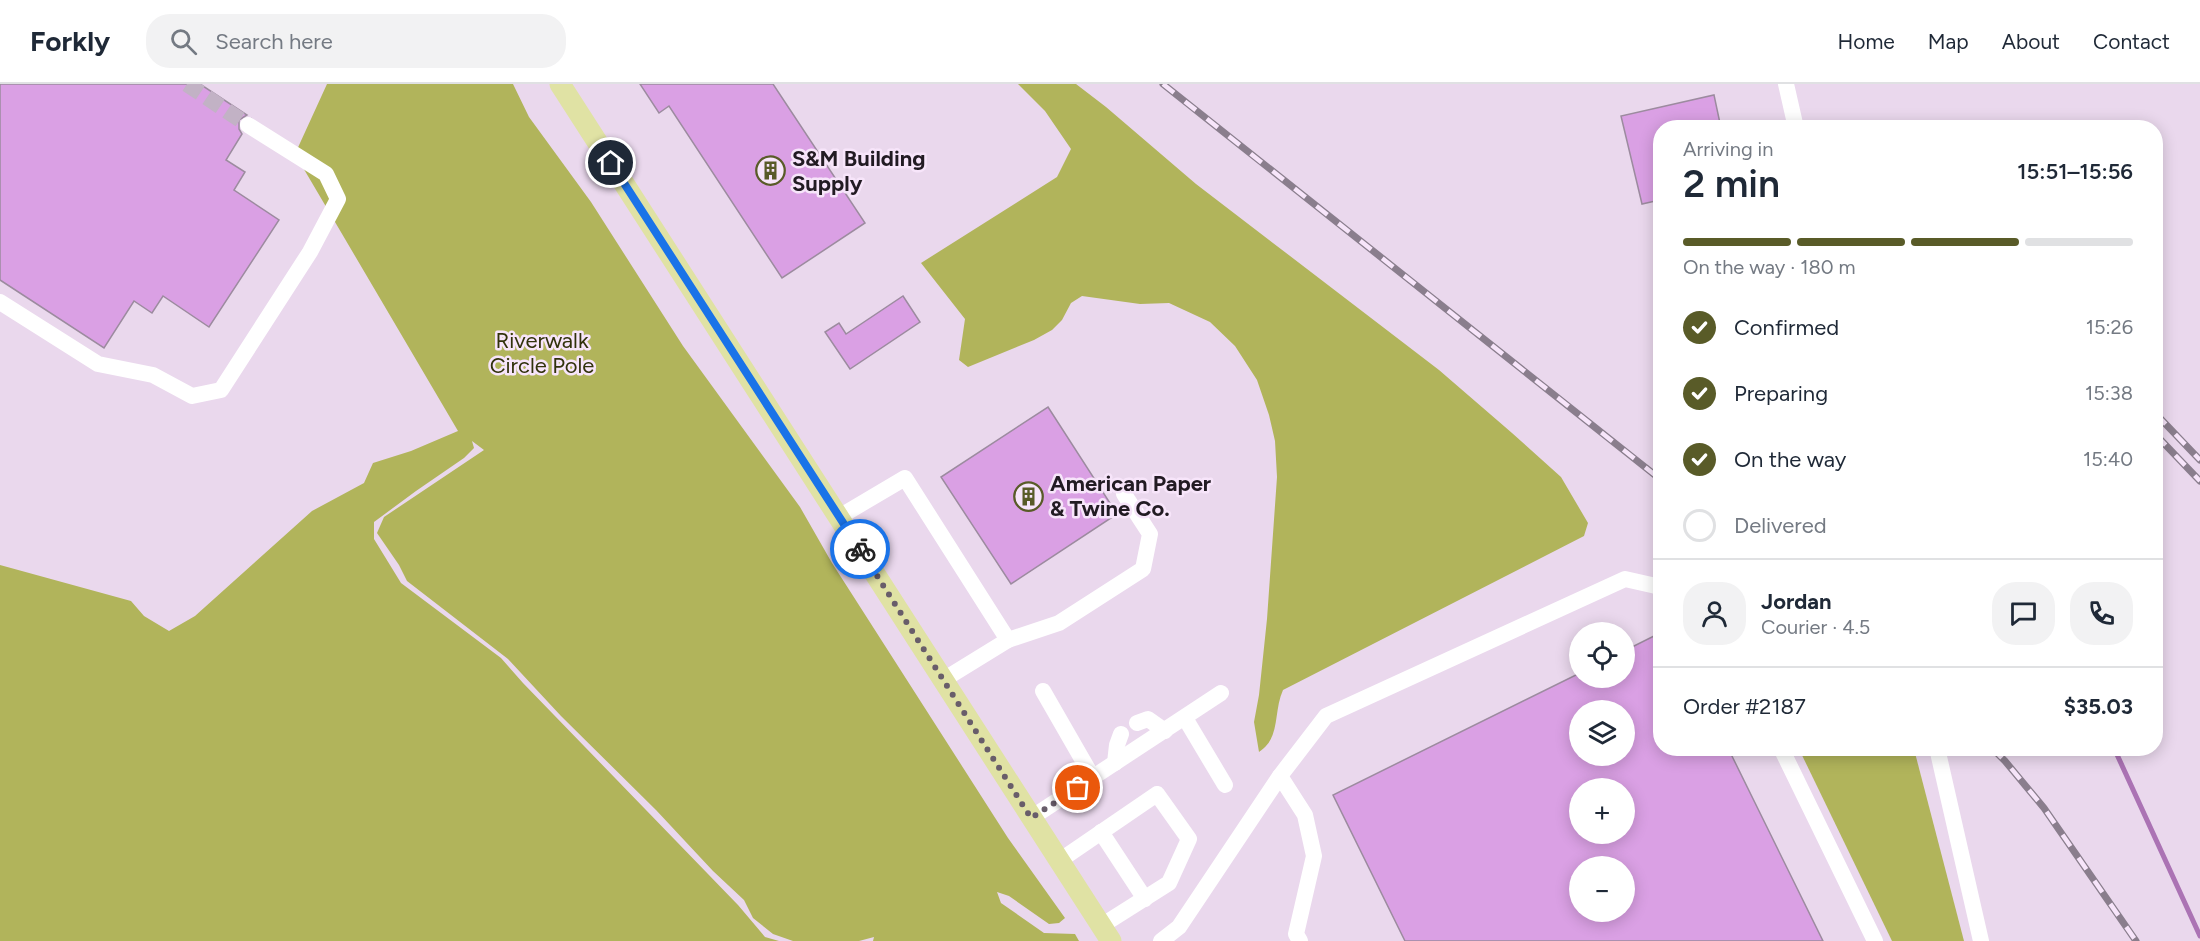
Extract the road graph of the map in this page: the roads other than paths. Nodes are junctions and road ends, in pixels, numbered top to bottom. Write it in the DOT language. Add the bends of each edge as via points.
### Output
graph roads {
  1 [pos="560,84"];
  2 [pos="1786,84"];
  3 [pos="1794,120"];
  4 [pos="248,125"];
  5 [pos="0,302"];
  6 [pos="1124,494"];
  7 [pos="839,517"];
  8 [pos="1653,585"];
  9 [pos="1008,640"];
  10 [pos="943,680"];
  11 [pos="1043,691"];
  12 [pos="1221,693"];
  13 [pos="1185,718"];
  14 [pos="1137,723"];
  15 [pos="1165,731"];
  16 [pos="1121,734"];
  17 [pos="1784,756"];
  18 [pos="1939,756"];
  19 [pos="1115,763"];
  20 [pos="1280,776"];
  21 [pos="1093,778"];
  22 [pos="1226,785"];
  23 [pos="1031,818"];
  24 [pos="1101,832"];
  25 [pos="1059,861"];
  26 [pos="1145,899"];
  27 [pos="1106,933"];
  28 [pos="1161,941"];
  29 [pos="1300,941"];
  30 [pos="1875,941"];
  31 [pos="1981,941"];
  1 -- 7 [label="main road"];
  2 -- 3 [label="street"];
  4 -- 5 [label="street" via="326,174 338,199 310,252 221,390 192,396 153,375 98,364"];
  6 -- 9 [label="street" via="1150,534 1143,570 1059,623"];
  7 -- 9 [label="street" via="905,478"];
  7 -- 10 [label="main road"];
  8 -- 20 [label="street" via="1625,579 1326,716"];
  9 -- 10 [label="street"];
  10 -- 23 [label="main road"];
  11 -- 21 [label="street"];
  12 -- 13 [label="street"];
  13 -- 15 [label="street"];
  13 -- 22 [label="street"];
  14 -- 15 [label="street" via="1148,719"];
  15 -- 19 [label="street"];
  16 -- 19 [label="street"];
  17 -- 30 [label="street"];
  18 -- 31 [label="street"];
  19 -- 21 [label="street"];
  20 -- 28 [label="street" via="1179,927"];
  20 -- 29 [label="street" via="1305,815 1314,856 1296,934"];
  21 -- 23 [label="street"];
  23 -- 25 [label="main road"];
  24 -- 25 [label="street"];
  24 -- 26 [label="street"];
  24 -- 26 [label="street" via="1157,794 1189,839 1169,883"];
  25 -- 27 [label="main road"];
  26 -- 27 [label="street"];
}
